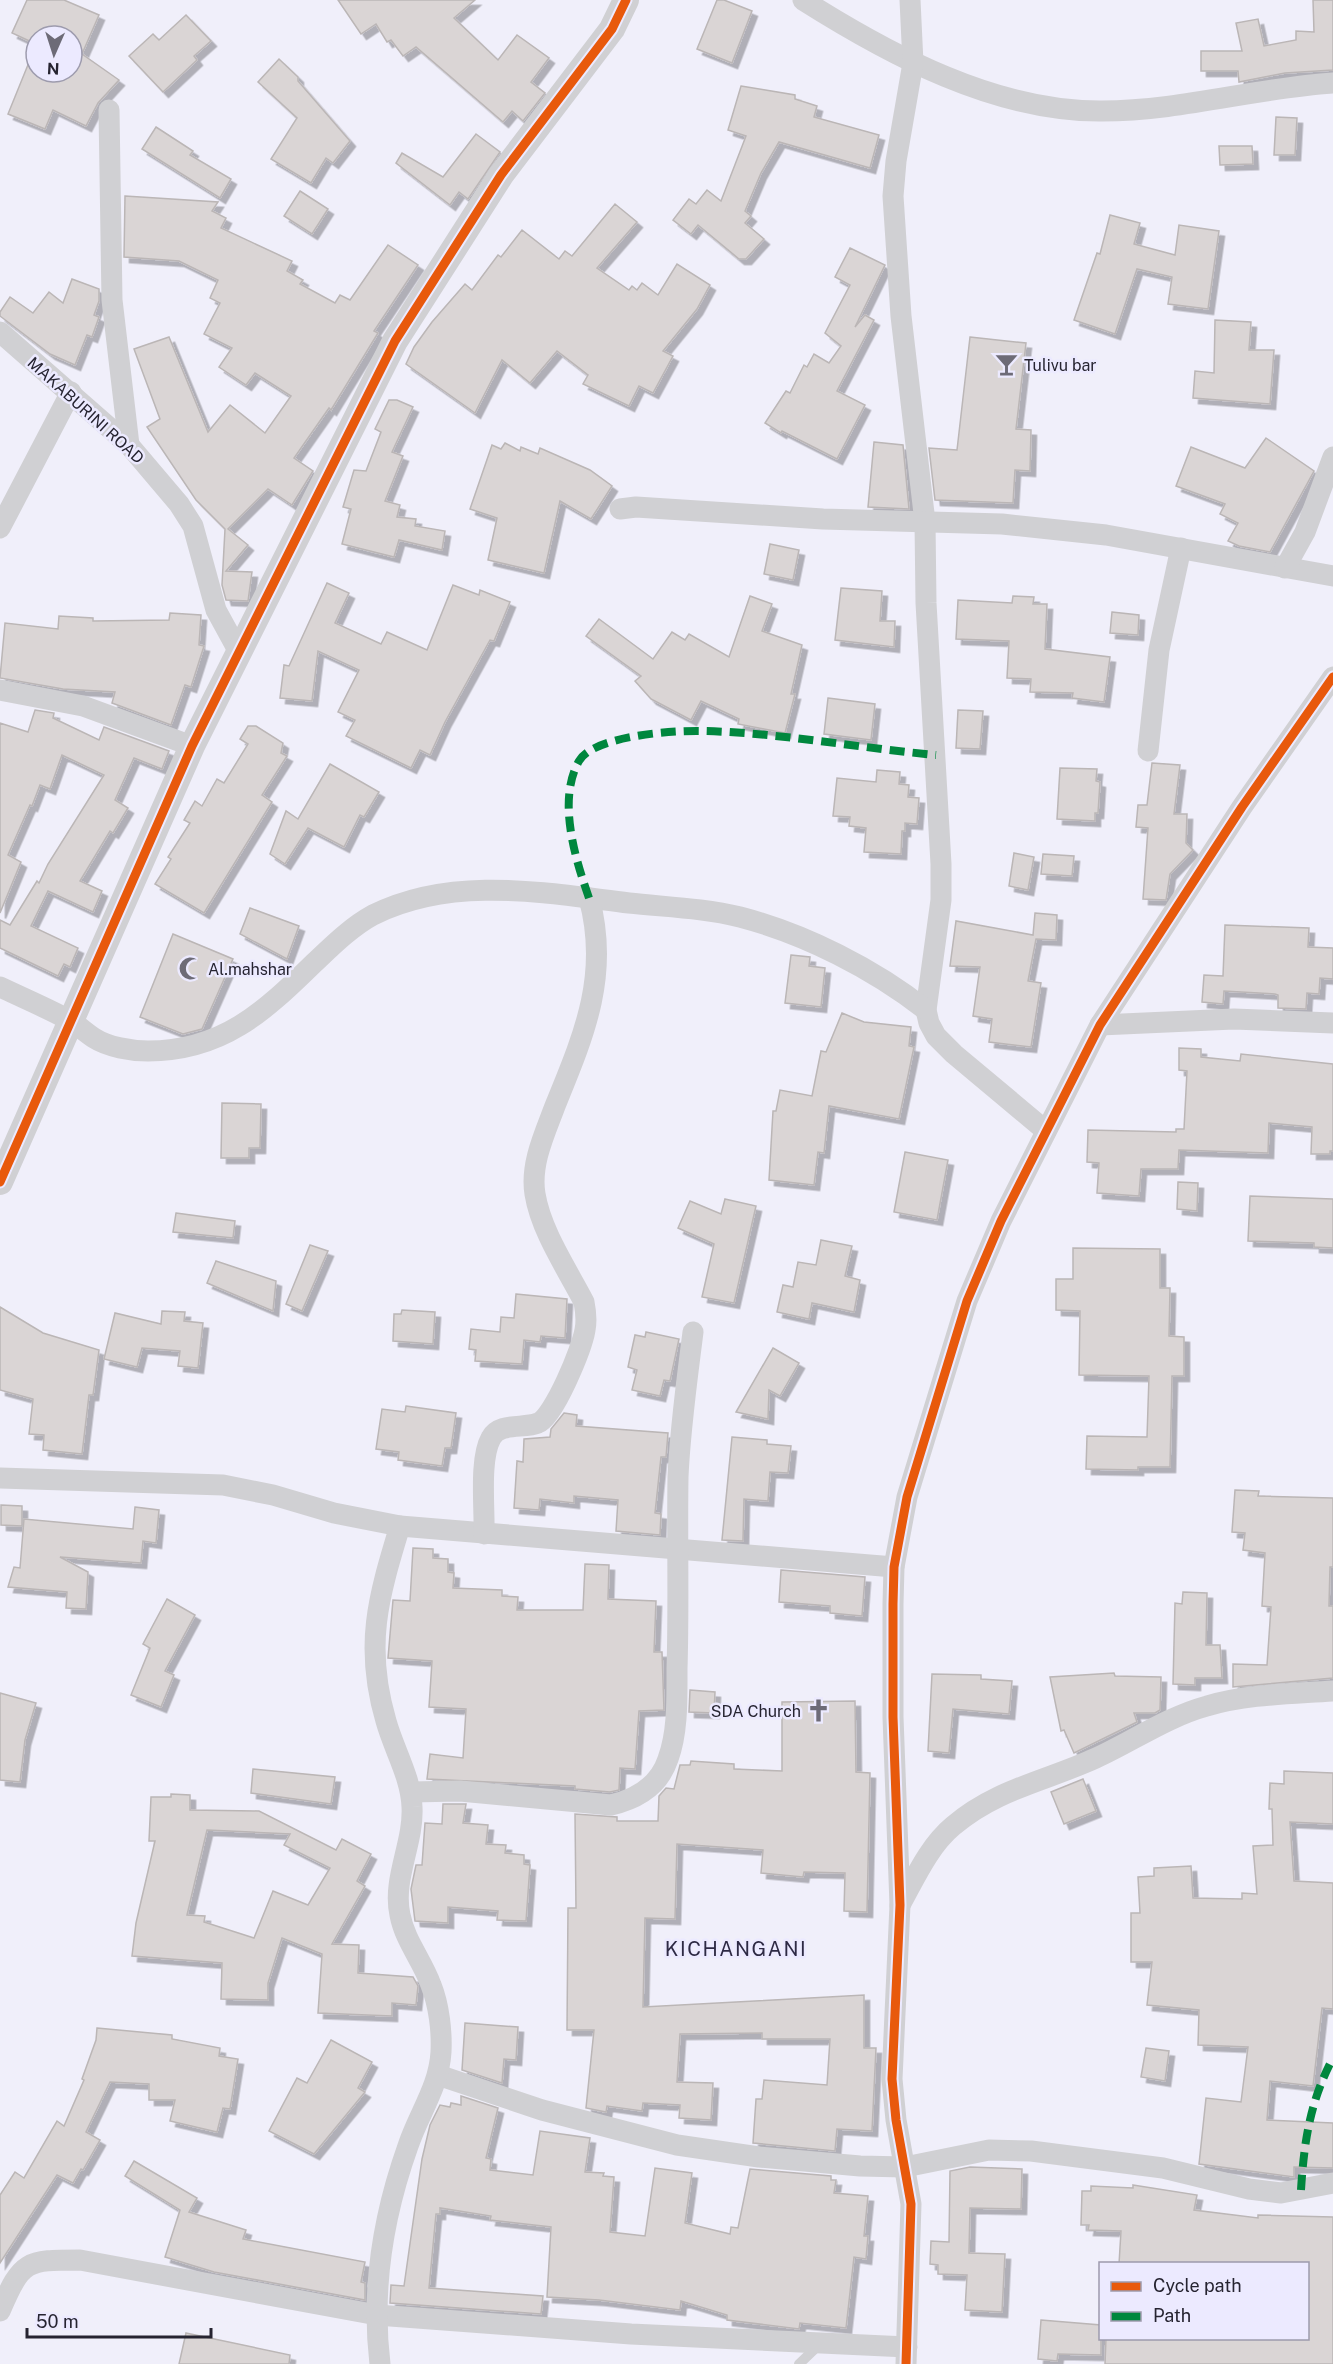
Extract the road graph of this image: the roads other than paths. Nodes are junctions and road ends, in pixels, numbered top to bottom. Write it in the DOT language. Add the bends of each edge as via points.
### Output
graph roads {
  1 [pos="626,0"];
  2 [pos="803,0"];
  3 [pos="910,0"];
  4 [pos="913,63"];
  5 [pos="1333,83"];
  6 [pos="109,110"];
  7 [pos="0,332"];
  8 [pos="71,392"];
  9 [pos="129,445"];
  10 [pos="1333,457"];
  11 [pos="620,509"];
  12 [pos="925,522"];
  13 [pos="0,528"];
  14 [pos="1181,548"];
  15 [pos="1285,568"];
  16 [pos="1333,576"];
  17 [pos="240,654"];
  18 [pos="1333,677"];
  19 [pos="0,690"];
  20 [pos="192,746"];
  21 [pos="1148,751"];
  22 [pos="589,898"];
  23 [pos="0,987"];
  24 [pos="926,1010"];
  25 [pos="71,1021"];
  26 [pos="1333,1023"];
  27 [pos="1100,1025"];
  28 [pos="1046,1131"];
  29 [pos="0,1182"];
  30 [pos="693,1332"];
  31 [pos="0,1479"];
  32 [pos="400,1526"];
  33 [pos="484,1534"];
  34 [pos="680,1548"];
  35 [pos="894,1567"];
  36 [pos="1333,1691"];
  37 [pos="411,1792"];
  38 [pos="900,1905"];
  39 [pos="438,2075"];
  40 [pos="905,2166"];
  41 [pos="1333,2183"];
  42 [pos="5,2286"];
  43 [pos="0,2311"];
  44 [pos="377,2315"];
  45 [pos="820,2344"];
  46 [pos="907,2355"];
  47 [pos="380,2364"];
  48 [pos="799,2364"];
  1 -- 17 [label="street" via="612,29 501,175 395,341"];
  2 -- 4 [label="street"];
  3 -- 4 [label="street"];
  4 -- 5 [label="street" via="965,84 1032,103 1102,111"];
  4 -- 12 [label="street" via="893,196 901,315"];
  6 -- 9 [label="street" via="112,309"];
  7 -- 8 [label="street, MAKABURINI ROAD"];
  8 -- 9 [label="street, MAKABURINI ROAD"];
  8 -- 13 [label="street"];
  9 -- 17 [label="street, MAKABURINI ROAD" via="194,526 216,610"];
  10 -- 15 [label="street" via="1305,532"];
  11 -- 12 [label="street"];
  12 -- 14 [label="street" via="1002,524"];
  12 -- 24 [label="street" via="941,888"];
  14 -- 15 [label="street"];
  14 -- 21 [label="street" via="1159,650"];
  15 -- 16 [label="street"];
  17 -- 20 [label="street"];
  18 -- 27 [label="street" via="1242,807"];
  19 -- 20 [label="street" via="83,706"];
  20 -- 25 [label="street"];
  22 -- 24 [label="street" via="688,908 752,921 877,974"];
  22 -- 25 [label="street" via="496,890 395,906 351,930 254,1017 211,1040 148,1051 124,1049 97,1040"];
  22 -- 33 [label="street" via="598,943 593,1000 542,1138 535,1184 540,1213 584,1302 585,1330 547,1416 537,1423 502,1429 491,1438 486,1458"];
  23 -- 25 [label="street"];
  24 -- 28 [label="street" via="936,1036"];
  25 -- 29 [label="street"];
  26 -- 27 [label="street" via="1234,1019"];
  27 -- 28 [label="street"];
  28 -- 35 [label="street" via="967,1301 907,1497"];
  30 -- 34 [label="street" via="678,1477"];
  31 -- 32 [label="street" via="223,1485"];
  32 -- 33 [label="street"];
  32 -- 37 [label="street" via="384,1579 373,1641 375,1682"];
  33 -- 34 [label="street"];
  34 -- 35 [label="street"];
  34 -- 37 [label="street" via="673,1745 668,1762 647,1791 611,1806 460,1791"];
  35 -- 38 [label="street" via="893,1717"];
  36 -- 38 [label="street" via="1208,1705 1166,1721 1095,1758 1006,1791 951,1827 927,1857"];
  37 -- 39 [label="street" via="413,1810 400,1875 399,1911 404,1935 432,1986 441,2026"];
  38 -- 40 [label="street" via="892,2079"];
  39 -- 40 [label="street" via="542,2110 677,2145 759,2157"];
  39 -- 44 [label="street" via="392,2190 381,2241"];
  40 -- 41 [label="street" via="988,2150 1031,2151 1163,2168 1281,2193"];
  40 -- 46 [label="street" via="911,2204"];
  42 -- 43 [label="street"];
  42 -- 44 [label="street" via="23,2267 42,2260 80,2260"];
  44 -- 45 [label="street"];
  44 -- 47 [label="street"];
  45 -- 46 [label="street"];
  45 -- 48 [label="lane"];
}
